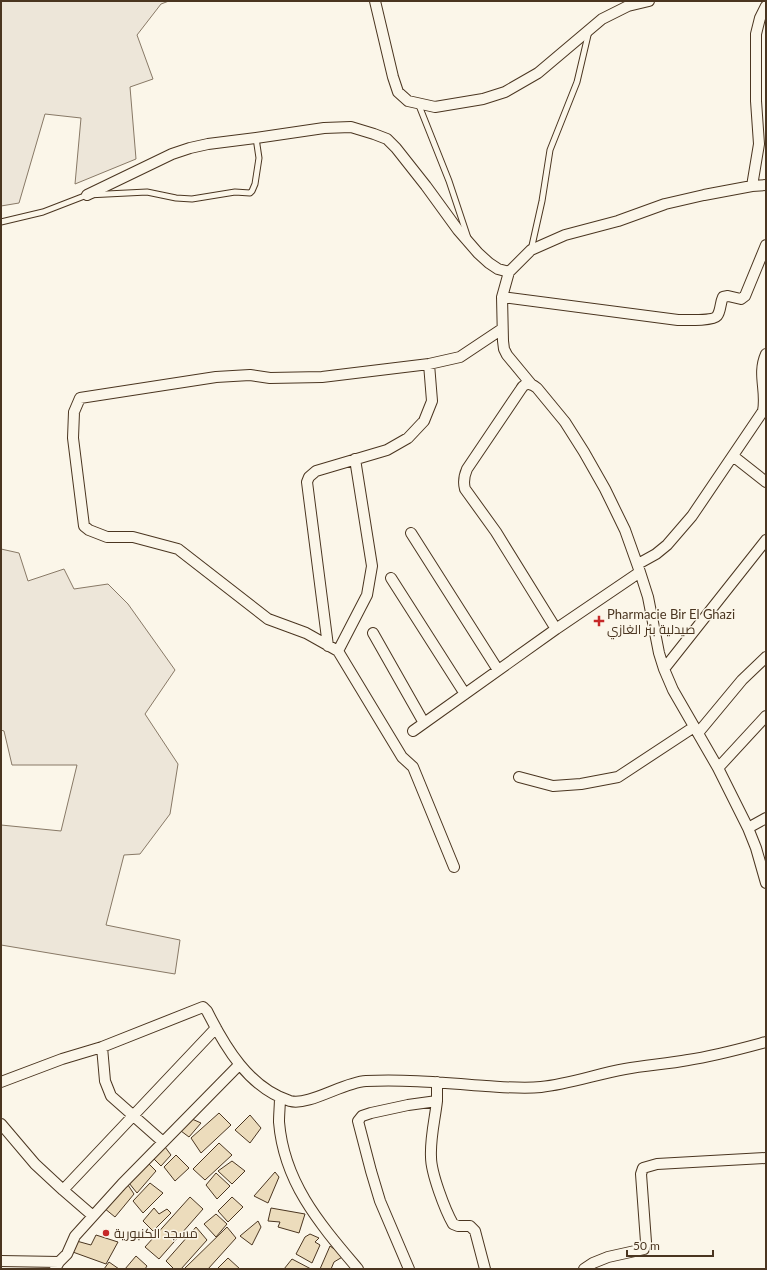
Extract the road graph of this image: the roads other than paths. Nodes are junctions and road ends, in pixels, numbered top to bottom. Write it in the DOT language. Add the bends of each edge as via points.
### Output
graph roads {
  1 [pos="375,1"];
  2 [pos="649,1"];
  3 [pos="766,6"];
  4 [pos="590,28"];
  5 [pos="417,102"];
  6 [pos="762,137"];
  7 [pos="256,138"];
  8 [pos="766,185"];
  9 [pos="752,186"];
  10 [pos="87,196"];
  11 [pos="1,222"];
  12 [pos="470,244"];
  13 [pos="766,245"];
  14 [pos="531,250"];
  15 [pos="509,272"];
  16 [pos="502,297"];
  17 [pos="502,329"];
  18 [pos="766,354"];
  19 [pos="429,364"];
  20 [pos="531,384"];
  21 [pos="733,456"];
  22 [pos="355,459"];
  23 [pos="766,482"];
  24 [pos="411,533"];
  25 [pos="766,540"];
  26 [pos="639,568"];
  27 [pos="391,578"];
  28 [pos="556,628"];
  29 [pos="373,633"];
  30 [pos="328,646"];
  31 [pos="338,651"];
  32 [pos="766,657"];
  33 [pos="664,669"];
  34 [pos="498,670"];
  35 [pos="465,694"];
  36 [pos="766,716"];
  37 [pos="424,723"];
  38 [pos="696,730"];
  39 [pos="413,731"];
  40 [pos="718,768"];
  41 [pos="519,777"];
  42 [pos="766,818"];
  43 [pos="748,828"];
  44 [pos="454,867"];
  45 [pos="766,883"];
  46 [pos="216,1028"];
  47 [pos="766,1042"];
  48 [pos="102,1047"];
  49 [pos="240,1064"];
  50 [pos="1,1082"];
  51 [pos="437,1082"];
  52 [pos="280,1097"];
  53 [pos="437,1101"];
  54 [pos="133,1115"];
  55 [pos="1,1124"];
  56 [pos="163,1142"];
  57 [pos="766,1158"];
  58 [pos="62,1190"];
  59 [pos="93,1216"];
  60 [pos="1,1261"];
  61 [pos="57,1265"];
  62 [pos="358,1269"];
  63 [pos="409,1269"];
  64 [pos="486,1269"];
  65 [pos="584,1269"];
  1 -- 5 [label="street" via="396,86 404,98"];
  2 -- 4 [label="street" via="628,6"];
  3 -- 6 [label="street" via="756,34 756,101"];
  4 -- 5 [label="street" via="538,73 505,92 443,106 428,106"];
  4 -- 14 [label="lane" via="578,82 550,150"];
  5 -- 12 [label="lane" via="451,187"];
  6 -- 9 [label="street"];
  7 -- 10 [label="street" via="208,144 172,154"];
  7 -- 10 [label="lane" via="259,158 255,184 250,192 192,199 147,192"];
  7 -- 12 [label="street" via="338,126 351,127 387,139 416,172"];
  8 -- 9 [label="street"];
  9 -- 14 [label="street" via="665,204 618,221 565,234"];
  10 -- 11 [label="lane" via="43,212"];
  12 -- 15 [label="street" via="489,263"];
  13 -- 16 [label="street" via="745,296 740,299 723,297 718,314 714,318 678,320"];
  14 -- 15 [label="street"];
  15 -- 16 [label="street"];
  16 -- 17 [label="street"];
  17 -- 19 [label="street" via="460,357"];
  17 -- 20 [label="street" via="507,355"];
  18 -- 21 [label="street" via="762,363 766,406"];
  19 -- 22 [label="street" via="432,400 424,421 408,438 387,450"];
  19 -- 30 [label="street" via="322,377 216,377 80,398 74,412 73,438 84,526 88,530 107,537 133,537 178,549 268,619 306,633"];
  20 -- 26 [label="street" via="565,422 584,452 622,524"];
  20 -- 28 [label="street" via="523,386 467,469 464,485"];
  21 -- 23 [label="street"];
  21 -- 26 [label="street" via="692,516 666,545"];
  22 -- 30 [label="street" via="316,471 309,477 308,482"];
  22 -- 31 [label="street" via="372,566 367,595"];
  24 -- 34 [label="street"];
  25 -- 33 [label="street"];
  26 -- 28 [label="street"];
  26 -- 33 [label="street"];
  27 -- 35 [label="street"];
  28 -- 34 [label="street"];
  29 -- 37 [label="street"];
  30 -- 31 [label="street"];
  31 -- 44 [label="street" via="402,757 412,767"];
  32 -- 38 [label="street"];
  33 -- 38 [label="street"];
  34 -- 35 [label="street"];
  35 -- 37 [label="street"];
  36 -- 40 [label="street"];
  37 -- 39 [label="street"];
  38 -- 40 [label="street"];
  38 -- 41 [label="street" via="618,777 553,786"];
  40 -- 43 [label="street"];
  42 -- 43 [label="street"];
  43 -- 45 [label="street"];
  46 -- 48 [label="street" via="208,1011 202,1007"];
  46 -- 49 [label="street"];
  46 -- 54 [label="street"];
  47 -- 51 [label="street" via="700,1058 627,1068 540,1087 517,1088"];
  48 -- 50 [label="street"];
  48 -- 54 [label="street" via="106,1080 111,1096"];
  49 -- 52 [label="street" via="261,1085"];
  49 -- 56 [label="street"];
  51 -- 52 [label="street" via="364,1081 302,1101"];
  51 -- 53 [label="street"];
  52 -- 62 [label="street" via="284,1147 300,1193"];
  53 -- 63 [label="street" via="371,1113 362,1116 358,1121 380,1201"];
  53 -- 64 [label="street" via="431,1143 432,1168 453,1224 470,1226 475,1231"];
  54 -- 56 [label="street"];
  54 -- 58 [label="street"];
  55 -- 58 [label="street" via="35,1164"];
  56 -- 59 [label="street"];
  57 -- 65 [label="street" via="657,1164 643,1168 641,1174 646,1242 644,1249 608,1257"];
  58 -- 59 [label="street"];
  59 -- 61 [label="street" via="75,1236 68,1254"];
  60 -- 61 [label="street"];
}
